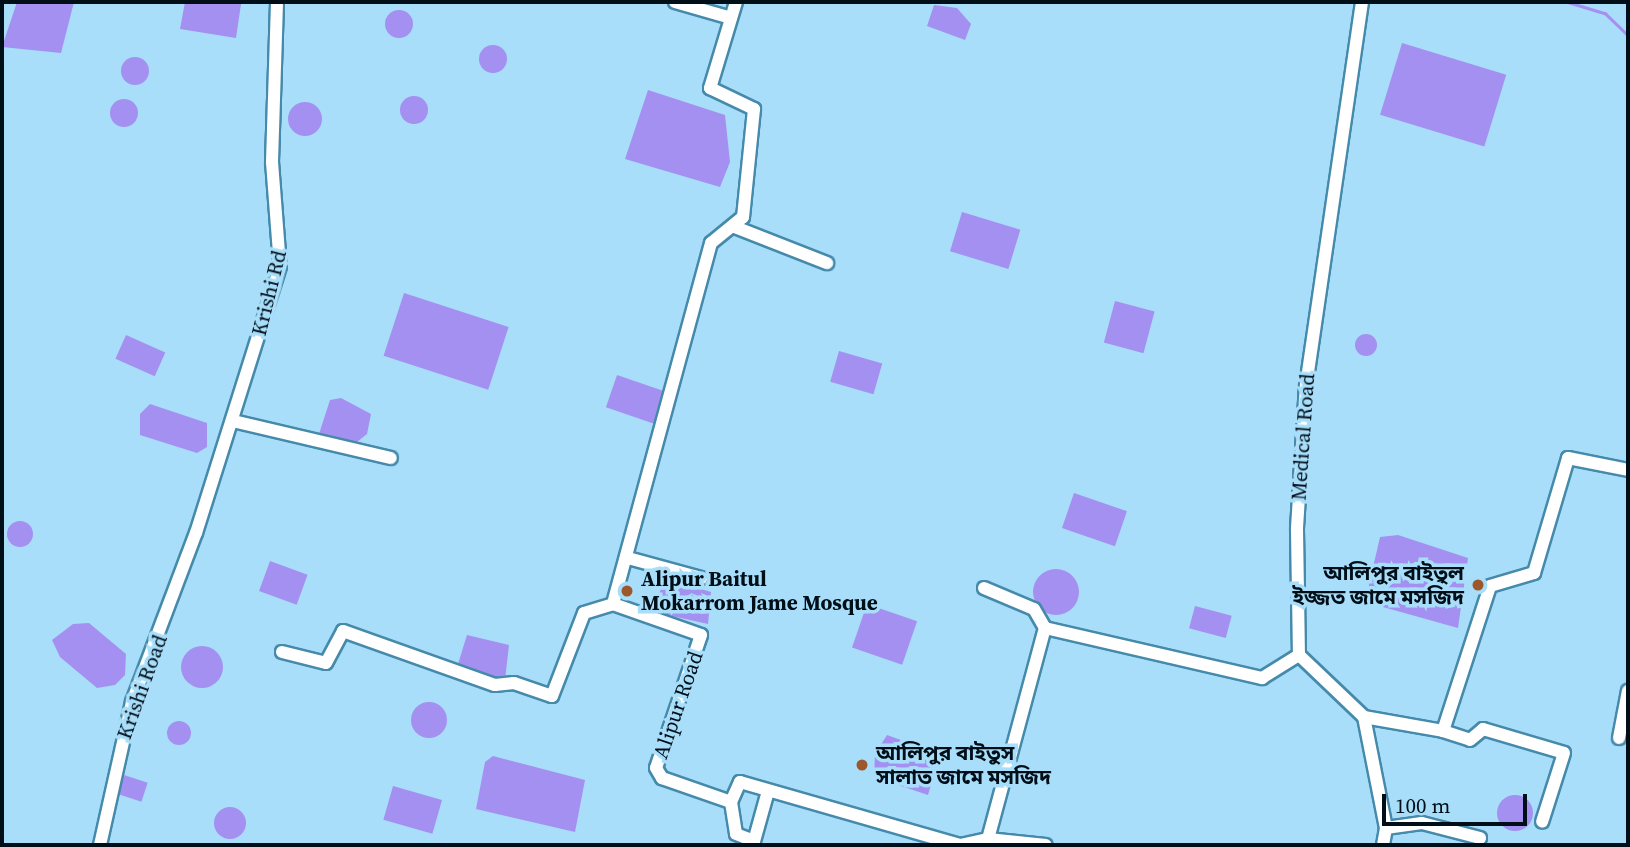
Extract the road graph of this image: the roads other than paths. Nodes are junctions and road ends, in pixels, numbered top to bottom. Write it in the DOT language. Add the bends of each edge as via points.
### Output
graph roads {
  1 [pos="276,2"];
  2 [pos="675,2"];
  3 [pos="736,2"];
  4 [pos="1362,2"];
  5 [pos="731,18"];
  6 [pos="735,228"];
  7 [pos="827,263"];
  8 [pos="233,421"];
  9 [pos="391,458"];
  10 [pos="1628,470"];
  11 [pos="196,533"];
  12 [pos="628,558"];
  13 [pos="701,578"];
  14 [pos="984,588"];
  15 [pos="612,604"];
  16 [pos="1045,628"];
  17 [pos="282,652"];
  18 [pos="1299,655"];
  19 [pos="1628,691"];
  20 [pos="1364,717"];
  21 [pos="1443,731"];
  22 [pos="1619,738"];
  23 [pos="768,791"];
  24 [pos="730,802"];
  25 [pos="1542,822"];
  26 [pos="1387,828"];
  27 [pos="1480,838"];
  28 [pos="988,839"];
  29 [pos="754,843"];
  30 [pos="100,845"];
  31 [pos="1045,845"];
  32 [pos="1382,845"];
  1 -- 8 [label="street, Krishi Rd" via="272,162 280,266"];
  2 -- 5 [label="street"];
  3 -- 5 [label="street"];
  4 -- 18 [label="street, Medical Road" via="1306,385 1297,530"];
  5 -- 6 [label="street" via="709,88 754,109 746,202"];
  6 -- 7 [label="street"];
  6 -- 12 [label="street" via="719,232 711,243"];
  8 -- 9 [label="street"];
  8 -- 11 [label="street, Krishi Rd"];
  10 -- 21 [label="street" via="1568,458 1534,573 1490,586"];
  11 -- 30 [label="street, Krishi Road" via="132,702"];
  12 -- 13 [label="street"];
  12 -- 15 [label="street"];
  14 -- 16 [label="street" via="1034,609"];
  15 -- 17 [label="street" via="584,613 552,696 514,683 495,685 343,631 326,663"];
  15 -- 24 [label="street, Alipur Road" via="701,635 656,768 678,786"];
  16 -- 18 [label="street" via="1262,678"];
  16 -- 28 [label="street"];
  18 -- 20 [label="street"];
  19 -- 22 [label="street"];
  20 -- 21 [label="street"];
  20 -- 26 [label="street"];
  21 -- 25 [label="street" via="1470,740 1483,729 1564,753"];
  23 -- 24 [label="street" via="740,782"];
  23 -- 28 [label="street" via="960,845"];
  23 -- 29 [label="street"];
  24 -- 29 [label="street" via="736,834"];
  26 -- 27 [label="street" via="1422,823"];
  26 -- 32 [label="street"];
  28 -- 31 [label="street"];
}
